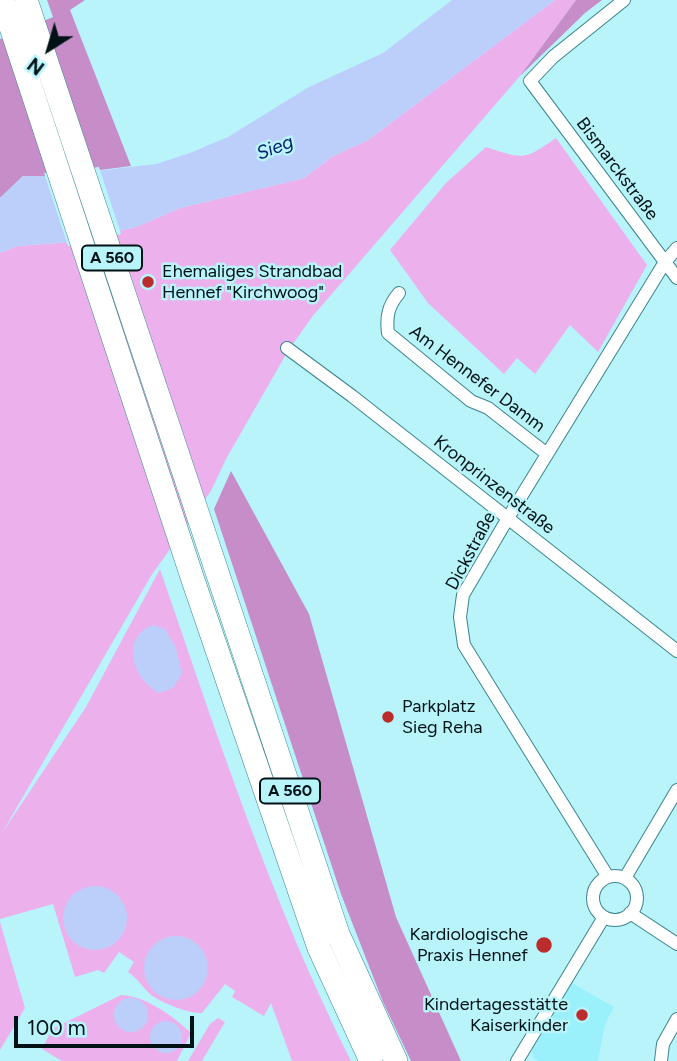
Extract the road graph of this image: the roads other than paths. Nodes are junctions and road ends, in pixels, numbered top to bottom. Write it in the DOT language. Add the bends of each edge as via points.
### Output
graph roads {
  1 [pos="2,0"];
  2 [pos="26,0"];
  3 [pos="624,0"];
  4 [pos="677,248"];
  5 [pos="665,262"];
  6 [pos="677,278"];
  7 [pos="399,293"];
  8 [pos="287,348"];
  9 [pos="547,454"];
  10 [pos="508,518"];
  11 [pos="677,651"];
  12 [pos="677,790"];
  13 [pos="608,877"];
  14 [pos="625,878"];
  15 [pos="630,913"];
  16 [pos="604,916"];
  17 [pos="677,944"];
  18 [pos="677,1019"];
  19 [pos="371,1061"];
  20 [pos="396,1061"];
  21 [pos="517,1061"];
  22 [pos="661,1061"];
  1 -- 19 [label="highway, A 560" via="319,948"];
  2 -- 20 [label="highway, A 560" via="338,934"];
  3 -- 5 [label="street, Bismarckstraße" via="530,81"];
  4 -- 5 [label="street, Dickstraße"];
  5 -- 6 [label="street, Bismarckstraße"];
  5 -- 9 [label="street, Dickstraße"];
  7 -- 9 [label="street, Am Hennefer Damm" via="386,318 388,333 471,401 488,408"];
  8 -- 10 [label="street, Kronprinzenstraße"];
  9 -- 10 [label="street, Dickstraße"];
  10 -- 11 [label="street, Kronprinzenstraße"];
  10 -- 13 [label="street, Dickstraße" via="463,595 464,645"];
  12 -- 14 [label="street"];
  13 -- 14 [label="street"];
  13 -- 16 [label="street" via="598,884 593,896"];
  14 -- 15 [label="street" via="636,894"];
  15 -- 16 [label="street" via="615,919"];
  15 -- 17 [label="street"];
  16 -- 21 [label="street"];
  18 -- 22 [label="street" via="663,1044"];
}
